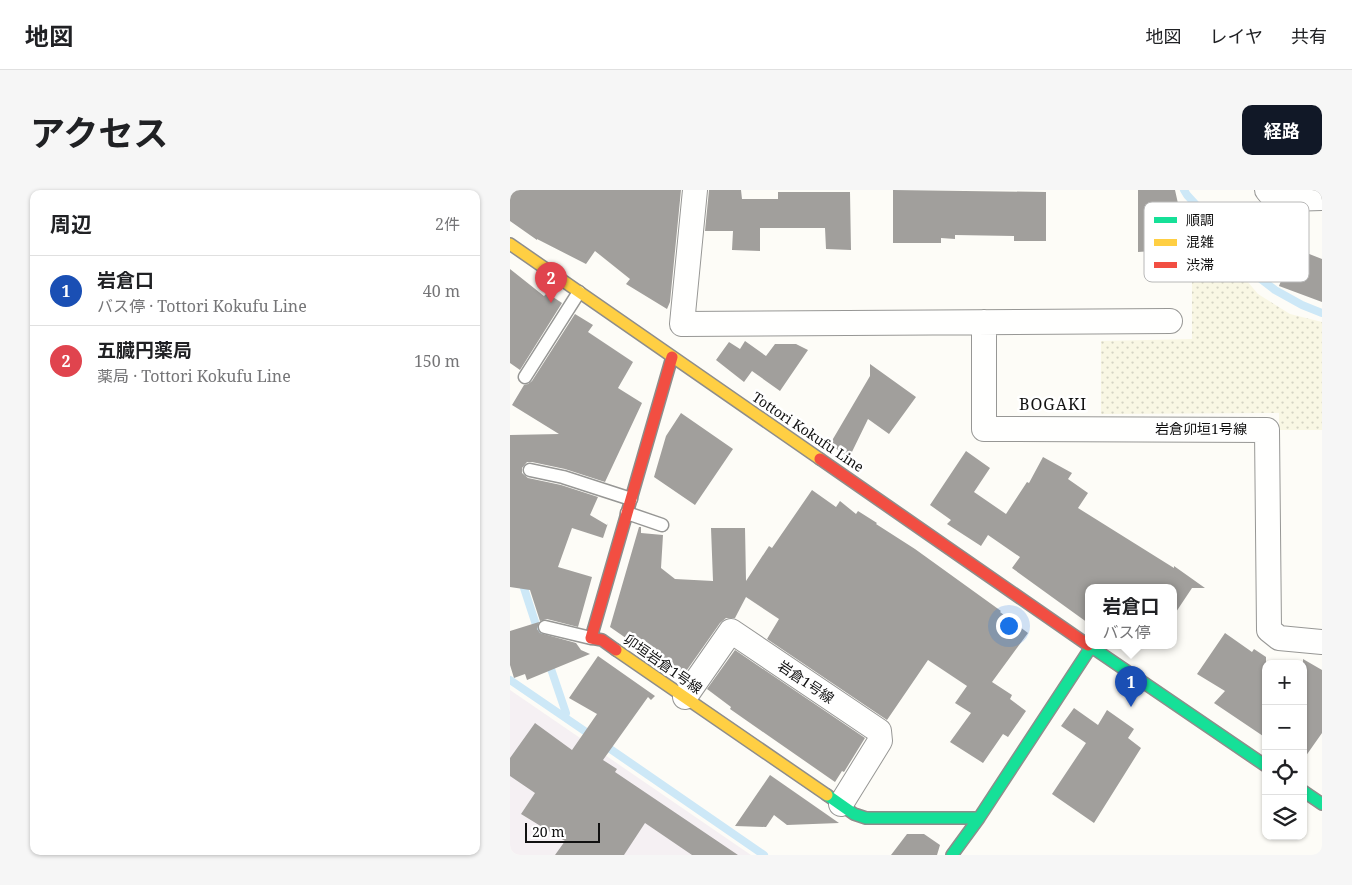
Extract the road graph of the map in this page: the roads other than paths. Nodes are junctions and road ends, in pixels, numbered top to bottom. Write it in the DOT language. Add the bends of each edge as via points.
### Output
graph roads {
  1 [pos="696,190"];
  2 [pos="1267,190"];
  3 [pos="1322,198"];
  4 [pos="510,244"];
  5 [pos="579,292"];
  6 [pos="1170,321"];
  7 [pos="984,322"];
  8 [pos="672,357"];
  9 [pos="525,377"];
  10 [pos="530,470"];
  11 [pos="631,499"];
  12 [pos="627,513"];
  13 [pos="662,525"];
  14 [pos="544,627"];
  15 [pos="591,638"];
  16 [pos="1085,642"];
  17 [pos="1322,642"];
  18 [pos="1088,649"];
  19 [pos="1094,649"];
  20 [pos="685,697"];
  21 [pos="1262,763"];
  22 [pos="1307,794"];
  23 [pos="841,804"];
  24 [pos="1322,804"];
  25 [pos="979,818"];
  26 [pos="952,855"];
  1 -- 7 [label="street" via="682,324"];
  2 -- 3 [label="street" via="1272,196 1288,199"];
  4 -- 5 [label="street, Tottori Kokufu Line"];
  5 -- 8 [label="street, Tottori Kokufu Line"];
  5 -- 9 [label="lane"];
  6 -- 7 [label="street"];
  7 -- 17 [label="street, 岩倉卯垣1号線" via="984,429 1267,430 1269,630 1279,638"];
  8 -- 11 [label="street"];
  8 -- 16 [label="street, Tottori Kokufu Line"];
  10 -- 11 [label="lane"];
  11 -- 12 [label="street"];
  12 -- 13 [label="lane"];
  12 -- 15 [label="street"];
  14 -- 15 [label="lane"];
  15 -- 20 [label="street, 卯垣岩倉1号線" via="602,640"];
  18 -- 25 [label="street"];
  19 -- 21 [label="street, Tottori Kokufu Line"];
  20 -- 23 [label="street, 卯垣岩倉1号線"];
  20 -- 23 [label="street, 岩倉1号線" via="731,631 879,731 880,741"];
  22 -- 24 [label="street"];
  23 -- 25 [label="street, 卯垣岩倉1号線" via="866,818"];
  25 -- 26 [label="street"];
}
